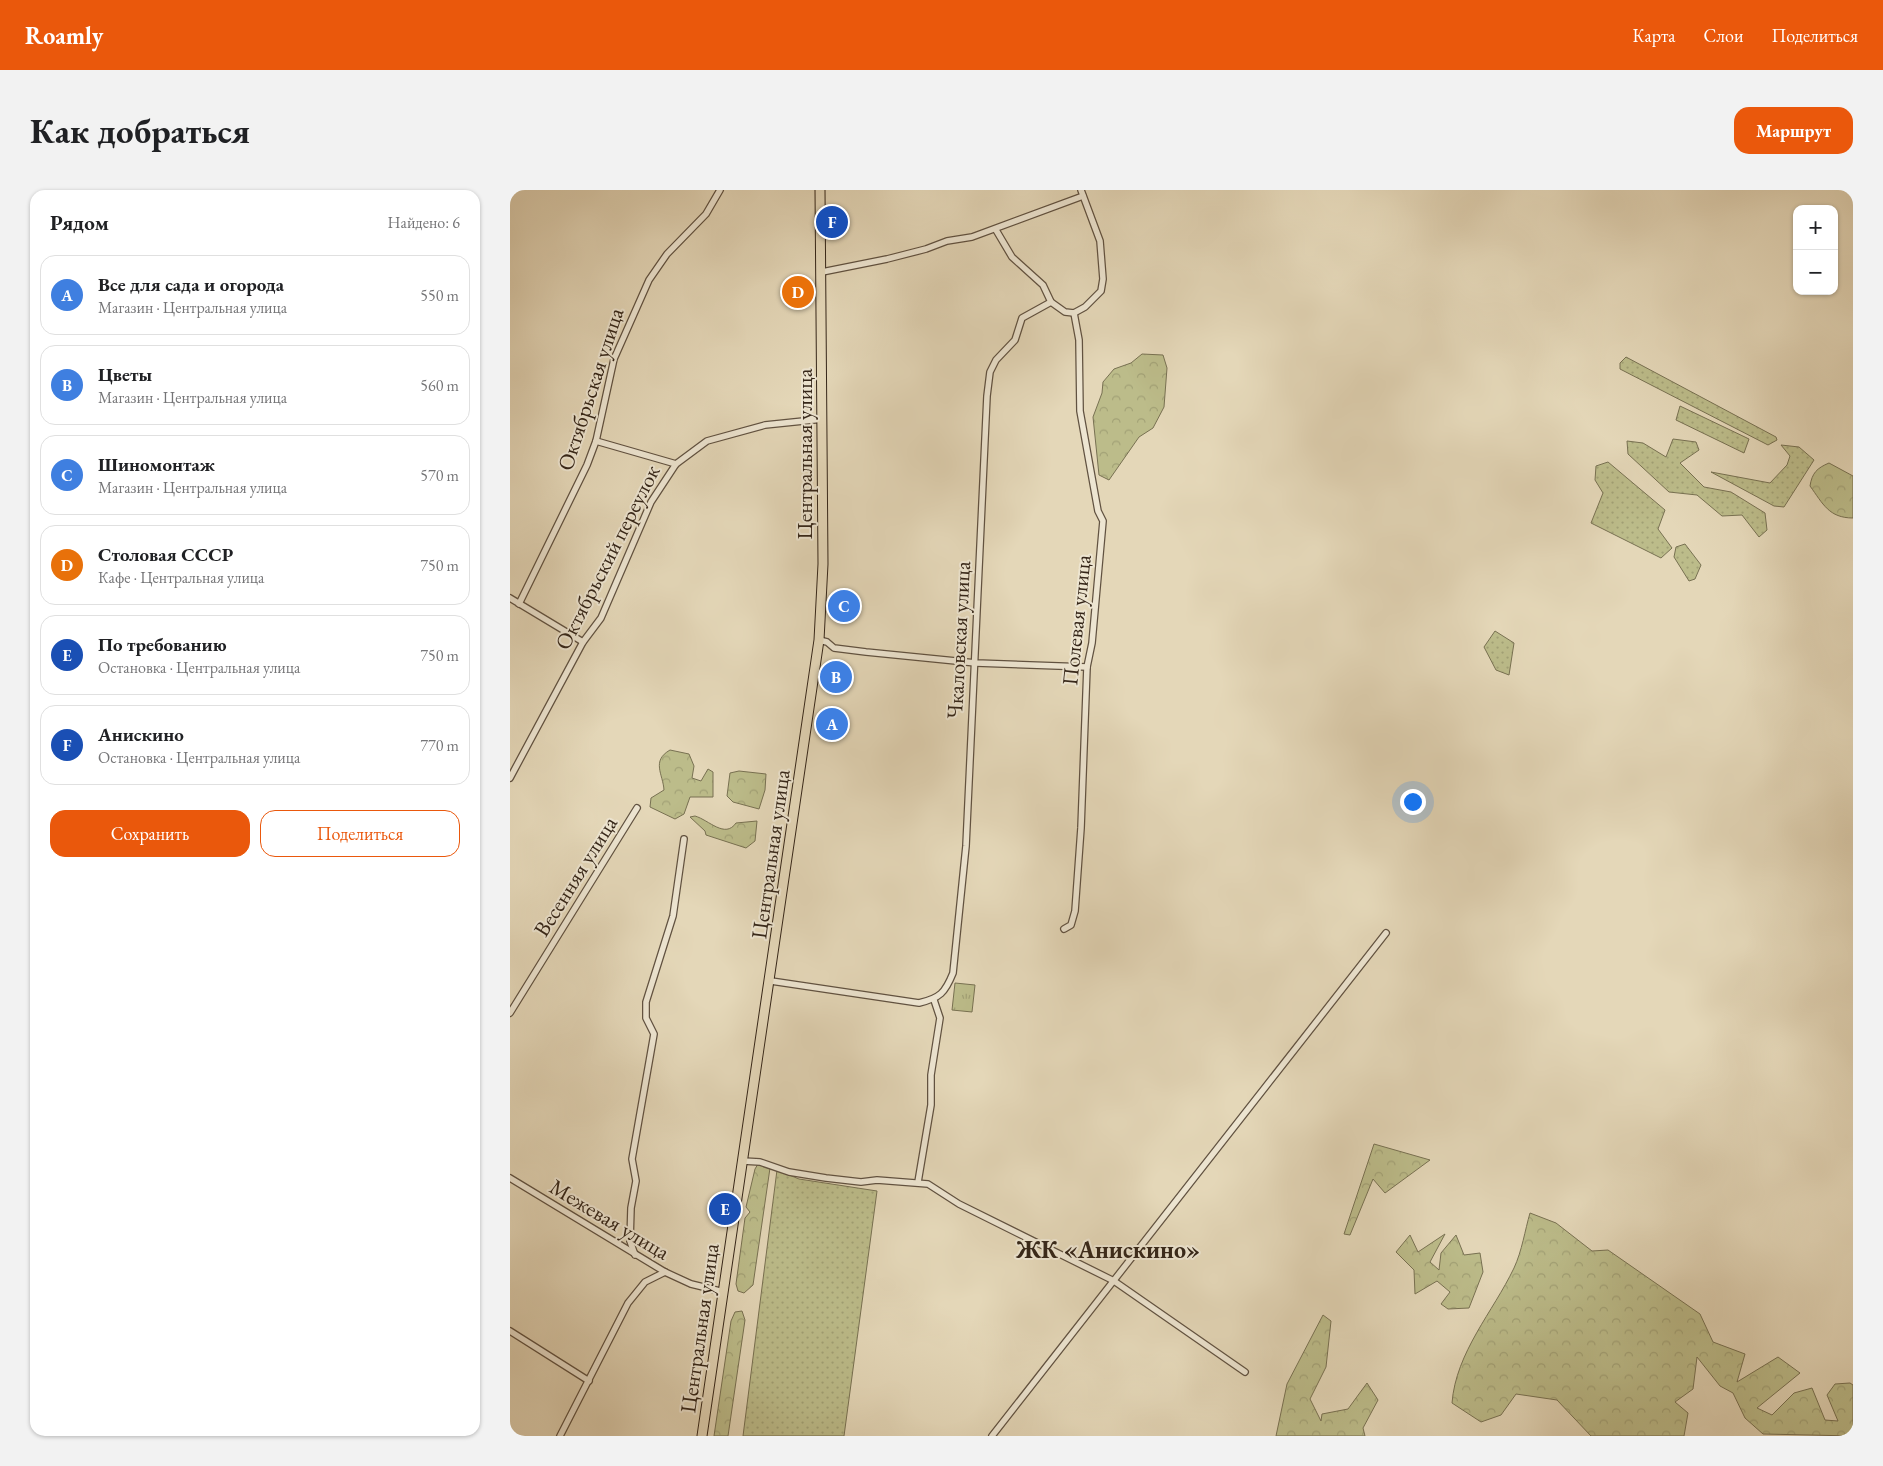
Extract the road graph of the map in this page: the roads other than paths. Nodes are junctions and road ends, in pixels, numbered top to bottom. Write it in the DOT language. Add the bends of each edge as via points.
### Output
graph roads {
  1 [pos="720,190"];
  2 [pos="820,190"];
  3 [pos="1082,193"];
  4 [pos="996,230"];
  5 [pos="822,272"];
  6 [pos="1051,302"];
  7 [pos="1074,313"];
  8 [pos="822,419"];
  9 [pos="596,441"];
  10 [pos="676,464"];
  11 [pos="510,598"];
  12 [pos="519,604"];
  13 [pos="819,640"];
  14 [pos="583,642"];
  15 [pos="976,663"];
  16 [pos="1087,667"];
  17 [pos="510,778"];
  18 [pos="637,808"];
  19 [pos="684,839"];
  20 [pos="1064,930"];
  21 [pos="1386,933"];
  22 [pos="771,981"];
  23 [pos="934,1000"];
  24 [pos="510,1013"];
  25 [pos="743,1161"];
  26 [pos="510,1178"];
  27 [pos="918,1182"];
  28 [pos="635,1255"];
  29 [pos="665,1272"];
  30 [pos="1114,1281"];
  31 [pos="724,1292"];
  32 [pos="510,1331"];
  33 [pos="1245,1372"];
  34 [pos="588,1381"];
  35 [pos="560,1436"];
  36 [pos="702,1436"];
  37 [pos="992,1436"];
  1 -- 9 [label="street, Октябрьская улица" via="706,214 667,254 649,280 614,359"];
  2 -- 5 [label="main road, Центральная улица"];
  3 -- 4 [label="street"];
  3 -- 7 [label="street" via="1100,242 1103,279 1101,291"];
  4 -- 5 [label="street" via="887,259"];
  4 -- 6 [label="street" via="1012,257 1043,285"];
  5 -- 8 [label="main road, Центральная улица"];
  6 -- 7 [label="street" via="1065,312"];
  6 -- 15 [label="street, Чкаловская улица" via="1022,318 1015,340 996,360 990,372"];
  7 -- 16 [label="street, Полевая улица" via="1079,340 1080,410 1098,510 1103,521"];
  8 -- 10 [label="street, Октябрьский переулок" via="765,425 707,441"];
  8 -- 13 [label="main road, Центральная улица" via="823,564"];
  9 -- 10 [label="street"];
  9 -- 12 [label="street, Октябрьская улица"];
  10 -- 14 [label="street, Октябрьский переулок" via="651,502 601,618"];
  11 -- 12 [label="street"];
  12 -- 14 [label="street"];
  13 -- 15 [label="street" via="834,648"];
  13 -- 22 [label="main road, Центральная улица"];
  14 -- 17 [label="street, Октябрьский переулок"];
  15 -- 16 [label="street"];
  15 -- 23 [label="street, Чкаловская улица" via="953,973 948,986"];
  16 -- 20 [label="street, Полевая улица" via="1075,911 1071,925"];
  18 -- 24 [label="street, Весенняя улица"];
  19 -- 28 [label="street" via="673,916 646,1002 646,1018 654,1034 632,1159 636,1181 630,1240"];
  21 -- 30 [label="street"];
  22 -- 23 [label="street" via="900,1002"];
  22 -- 25 [label="main road, Центральная улица"];
  23 -- 27 [label="street" via="940,1018 931,1075 931,1104"];
  25 -- 27 [label="street" via="760,1162 789,1172 861,1182"];
  25 -- 31 [label="main road, Центральная улица"];
  26 -- 28 [label="street, Межевая улица"];
  27 -- 30 [label="street" via="928,1184 959,1204"];
  28 -- 29 [label="street, Межевая улица"];
  29 -- 31 [label="street, Межевая улица" via="692,1284"];
  29 -- 34 [label="street, Центральная улица" via="645,1282 628,1303"];
  30 -- 33 [label="street"];
  30 -- 37 [label="street"];
  31 -- 36 [label="main road, Центральная улица"];
  32 -- 34 [label="street"];
  34 -- 35 [label="street, Центральная улица"];
}
